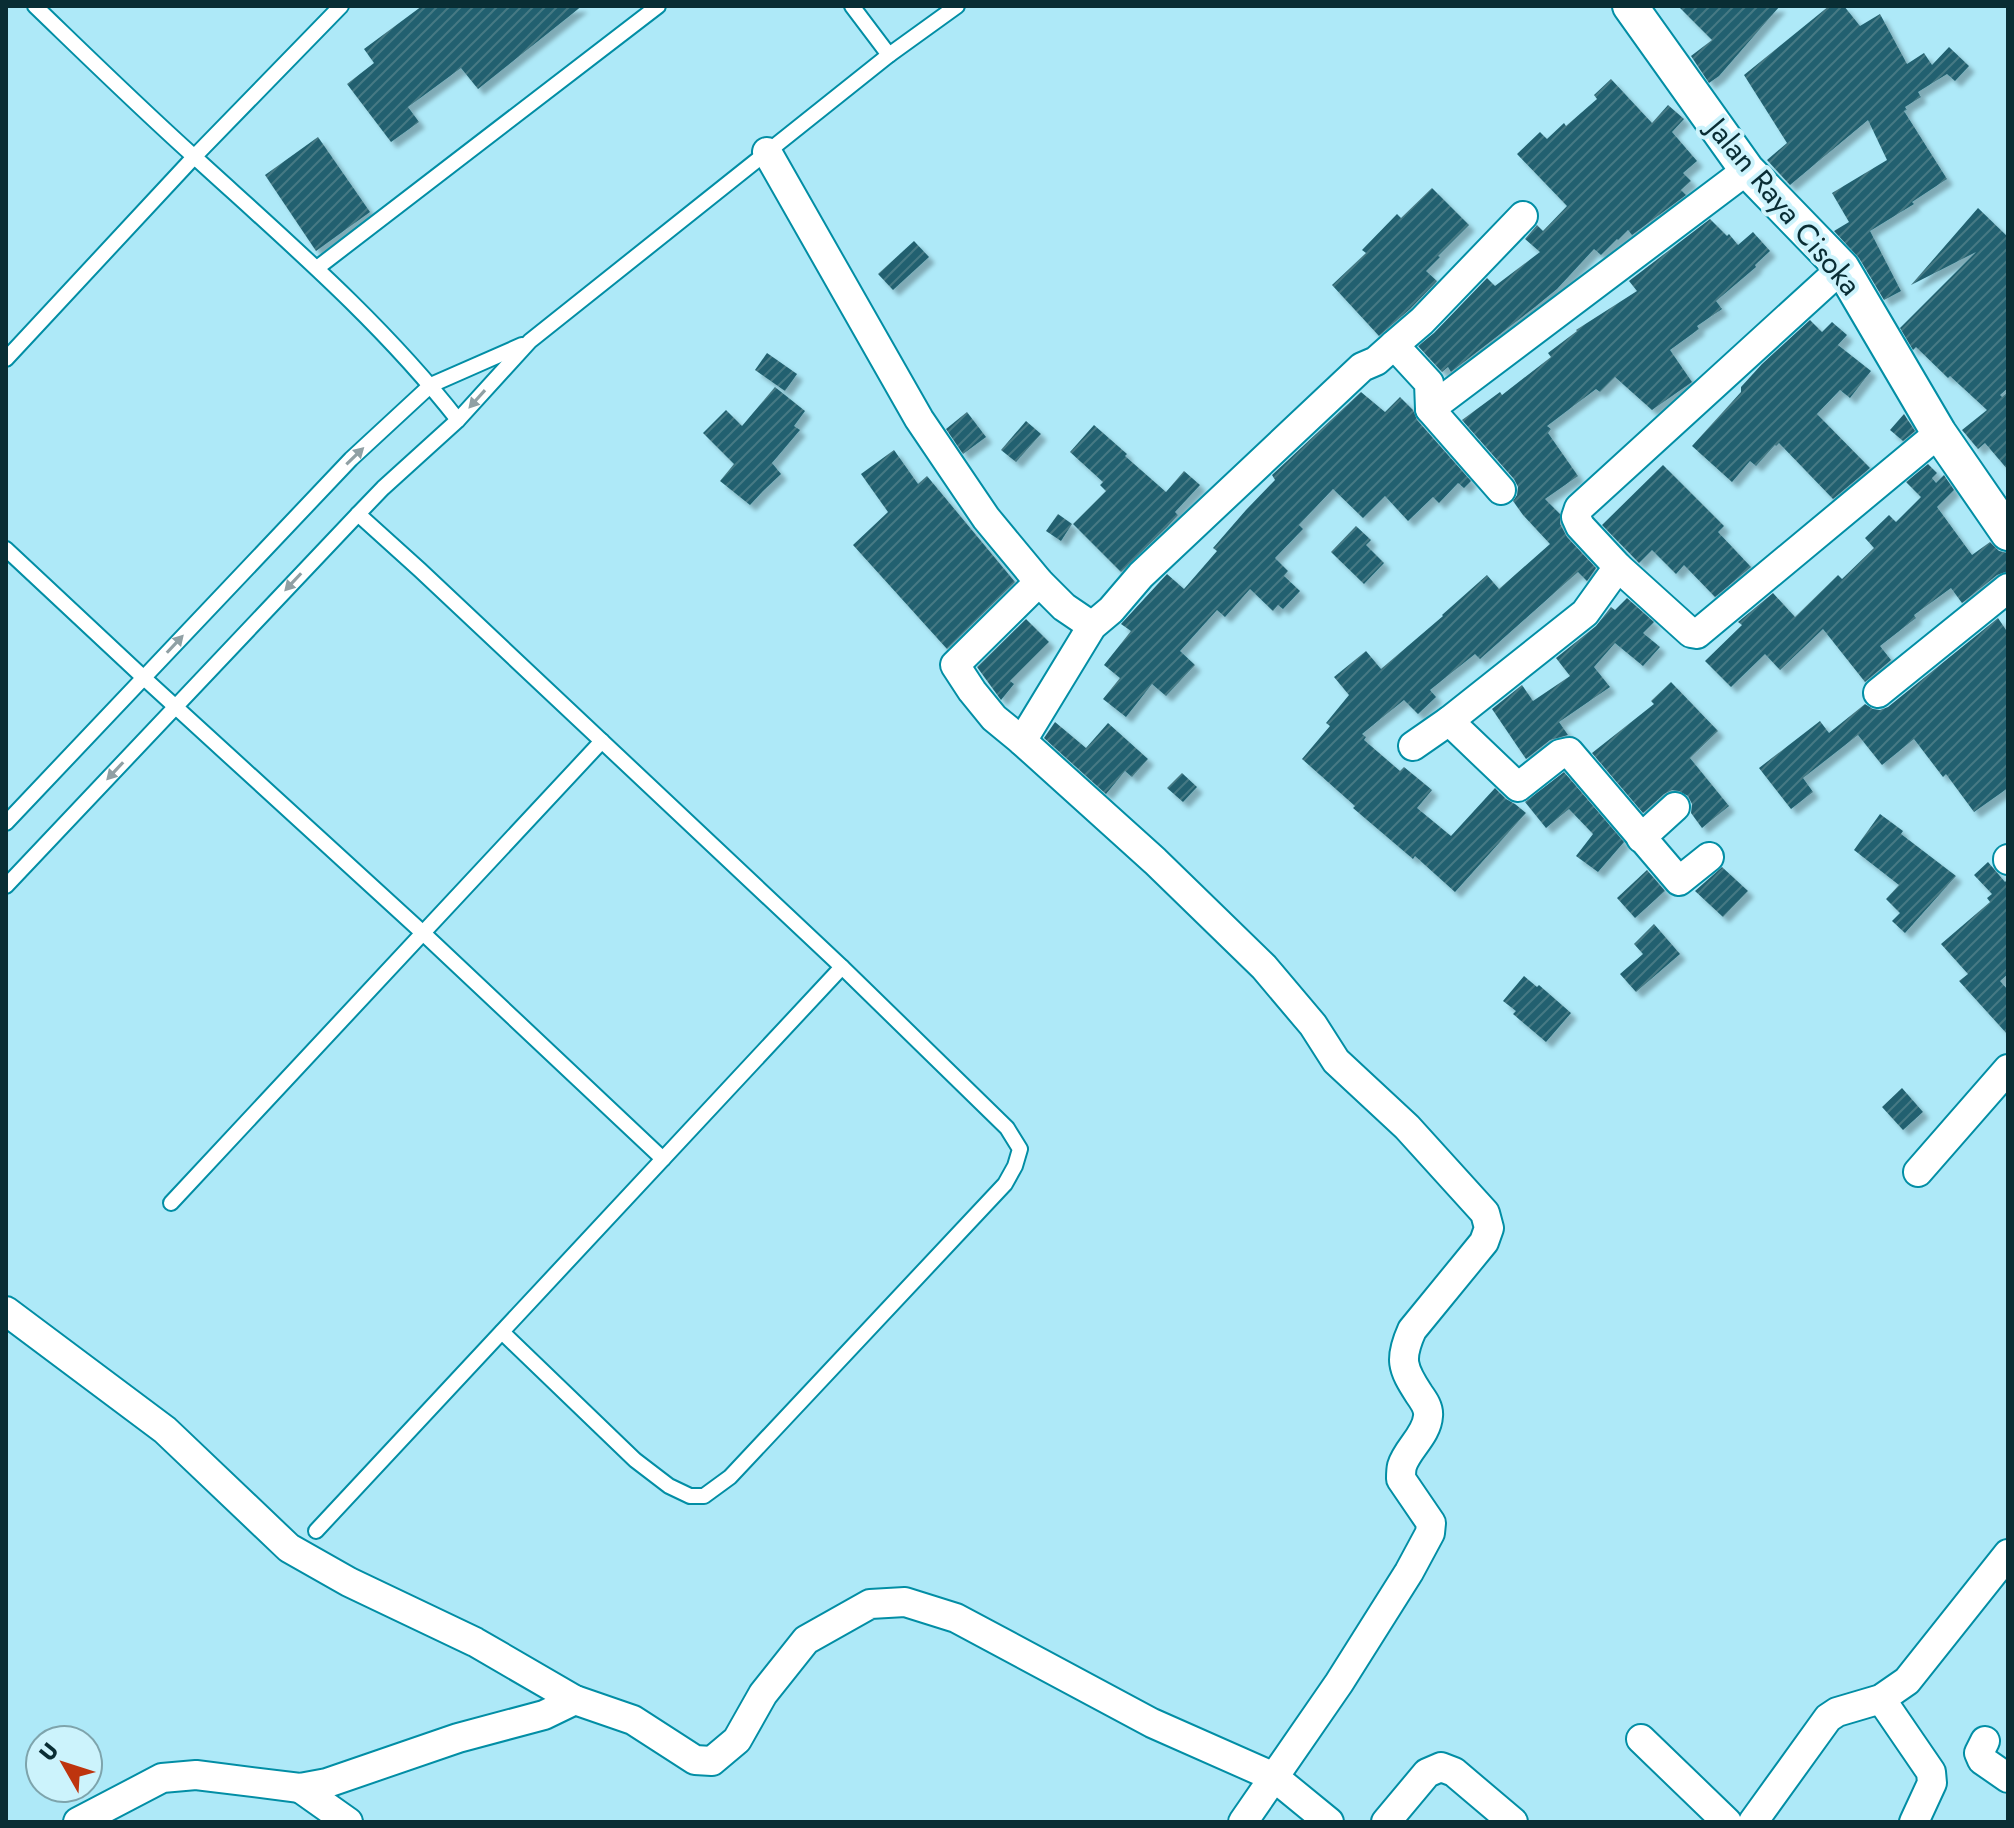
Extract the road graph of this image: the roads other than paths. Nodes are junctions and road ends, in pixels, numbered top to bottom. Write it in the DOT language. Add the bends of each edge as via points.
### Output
graph roads {
  1 [pos="35,6"];
  2 [pos="341,6"];
  3 [pos="658,6"];
  4 [pos="852,6"];
  5 [pos="957,6"];
  6 [pos="1630,6"];
  7 [pos="889,55"];
  8 [pos="767,152"];
  9 [pos="194,157"];
  10 [pos="1747,170"];
  11 [pos="1523,216"];
  12 [pos="317,268"];
  13 [pos="1842,268"];
  14 [pos="530,341"];
  15 [pos="1394,345"];
  16 [pos="6,359"];
  17 [pos="431,385"];
  18 [pos="1430,409"];
  19 [pos="458,420"];
  20 [pos="1939,433"];
  21 [pos="1501,490"];
  22 [pos="358,514"];
  23 [pos="2008,533"];
  24 [pos="6,549"];
  25 [pos="1618,567"];
  26 [pos="1039,582"];
  27 [pos="2008,588"];
  28 [pos="1092,626"];
  29 [pos="144,678"];
  30 [pos="1878,693"];
  31 [pos="175,707"];
  32 [pos="1449,721"];
  33 [pos="602,741"];
  34 [pos="1022,741"];
  35 [pos="1413,746"];
  36 [pos="1675,807"];
  37 [pos="6,823"];
  38 [pos="1641,838"];
  39 [pos="1709,857"];
  40 [pos="6,886"];
  41 [pos="423,933"];
  42 [pos="842,967"];
  43 [pos="2008,1069"];
  44 [pos="663,1159"];
  45 [pos="1918,1172"];
  46 [pos="171,1203"];
  47 [pos="6,1311"];
  48 [pos="502,1332"];
  49 [pos="316,1531"];
  50 [pos="2008,1554"];
  51 [pos="1881,1699"];
  52 [pos="575,1700"];
  53 [pos="1641,1739"];
  54 [pos="1985,1741"];
  55 [pos="1274,1777"];
  56 [pos="2008,1778"];
  57 [pos="300,1788"];
  58 [pos="78,1822"];
  59 [pos="348,1822"];
  60 [pos="1243,1822"];
  61 [pos="1329,1822"];
  62 [pos="1386,1822"];
  63 [pos="1513,1822"];
  64 [pos="1727,1822"];
  65 [pos="1753,1822"];
  66 [pos="1914,1822"];
  1 -- 9 [label="lane"];
  2 -- 9 [label="lane"];
  3 -- 12 [label="lane"];
  4 -- 7 [label="lane"];
  5 -- 7 [label="lane"];
  6 -- 10 [label="street, Jalan Raya Cisoka"];
  7 -- 8 [label="lane"];
  8 -- 14 [label="lane"];
  8 -- 26 [label="street" via="919,419 986,518"];
  9 -- 12 [label="lane"];
  9 -- 16 [label="lane"];
  10 -- 13 [label="street, Jalan Raya Cisoka"];
  10 -- 18 [label="street"];
  11 -- 15 [label="street"];
  12 -- 17 [label="lane"];
  13 -- 20 [label="street, Jalan Raya Cisoka"];
  13 -- 25 [label="street" via="1579,508 1580,526"];
  14 -- 17 [label="lane"];
  14 -- 19 [label="lane, one-way"];
  15 -- 18 [label="street" via="1429,383"];
  15 -- 28 [label="street" via="1362,367"];
  17 -- 19 [label="lane"];
  29 -- 17 [label="lane, one-way" via="351,459"];
  18 -- 21 [label="street"];
  19 -- 22 [label="lane"];
  20 -- 23 [label="street, Jalan Raya Cisoka"];
  20 -- 25 [label="street" via="1697,634"];
  22 -- 31 [label="lane, one-way"];
  22 -- 33 [label="lane"];
  24 -- 29 [label="lane"];
  25 -- 32 [label="street" via="1585,613"];
  26 -- 28 [label="street"];
  26 -- 34 [label="street" via="955,665 994,718"];
  27 -- 30 [label="street"];
  28 -- 34 [label="street"];
  29 -- 31 [label="lane"];
  29 -- 37 [label="lane"];
  31 -- 40 [label="lane, one-way"];
  31 -- 41 [label="lane"];
  32 -- 35 [label="street"];
  32 -- 38 [label="street" via="1518,787 1569,752"];
  33 -- 41 [label="lane"];
  33 -- 42 [label="lane"];
  34 -- 55 [label="street" via="1264,967 1336,1061 1407,1127 1485,1213 1489,1228 1484,1242 1404,1347 1408,1375 1429,1414 1402,1466 1401,1479 1431,1523 1430,1533"];
  36 -- 38 [label="street"];
  38 -- 39 [label="street" via="1679,881"];
  41 -- 44 [label="lane"];
  41 -- 46 [label="lane"];
  42 -- 44 [label="lane"];
  42 -- 48 [label="lane" via="1007,1128 1020,1149 1005,1184 730,1477 704,1496 669,1486 635,1460"];
  43 -- 45 [label="street"];
  44 -- 48 [label="lane"];
  47 -- 52 [label="street" via="165,1430 289,1548 475,1642"];
  48 -- 49 [label="lane"];
  50 -- 51 [label="street" via="1907,1681"];
  51 -- 65 [label="street" via="1828,1718"];
  51 -- 66 [label="street" via="1931,1772 1932,1783"];
  52 -- 55 [label="street" via="633,1720 695,1760 712,1761 737,1740 763,1694 806,1640 870,1604 905,1602 956,1618 1152,1723"];
  52 -- 57 [label="street" via="544,1715"];
  53 -- 64 [label="street"];
  54 -- 56 [label="street" via="1979,1753 1982,1760"];
  55 -- 60 [label="street"];
  55 -- 61 [label="street"];
  57 -- 58 [label="street" via="196,1775 162,1778"];
  57 -- 59 [label="street"];
  62 -- 63 [label="street" via="1427,1773 1441,1767"];
}
